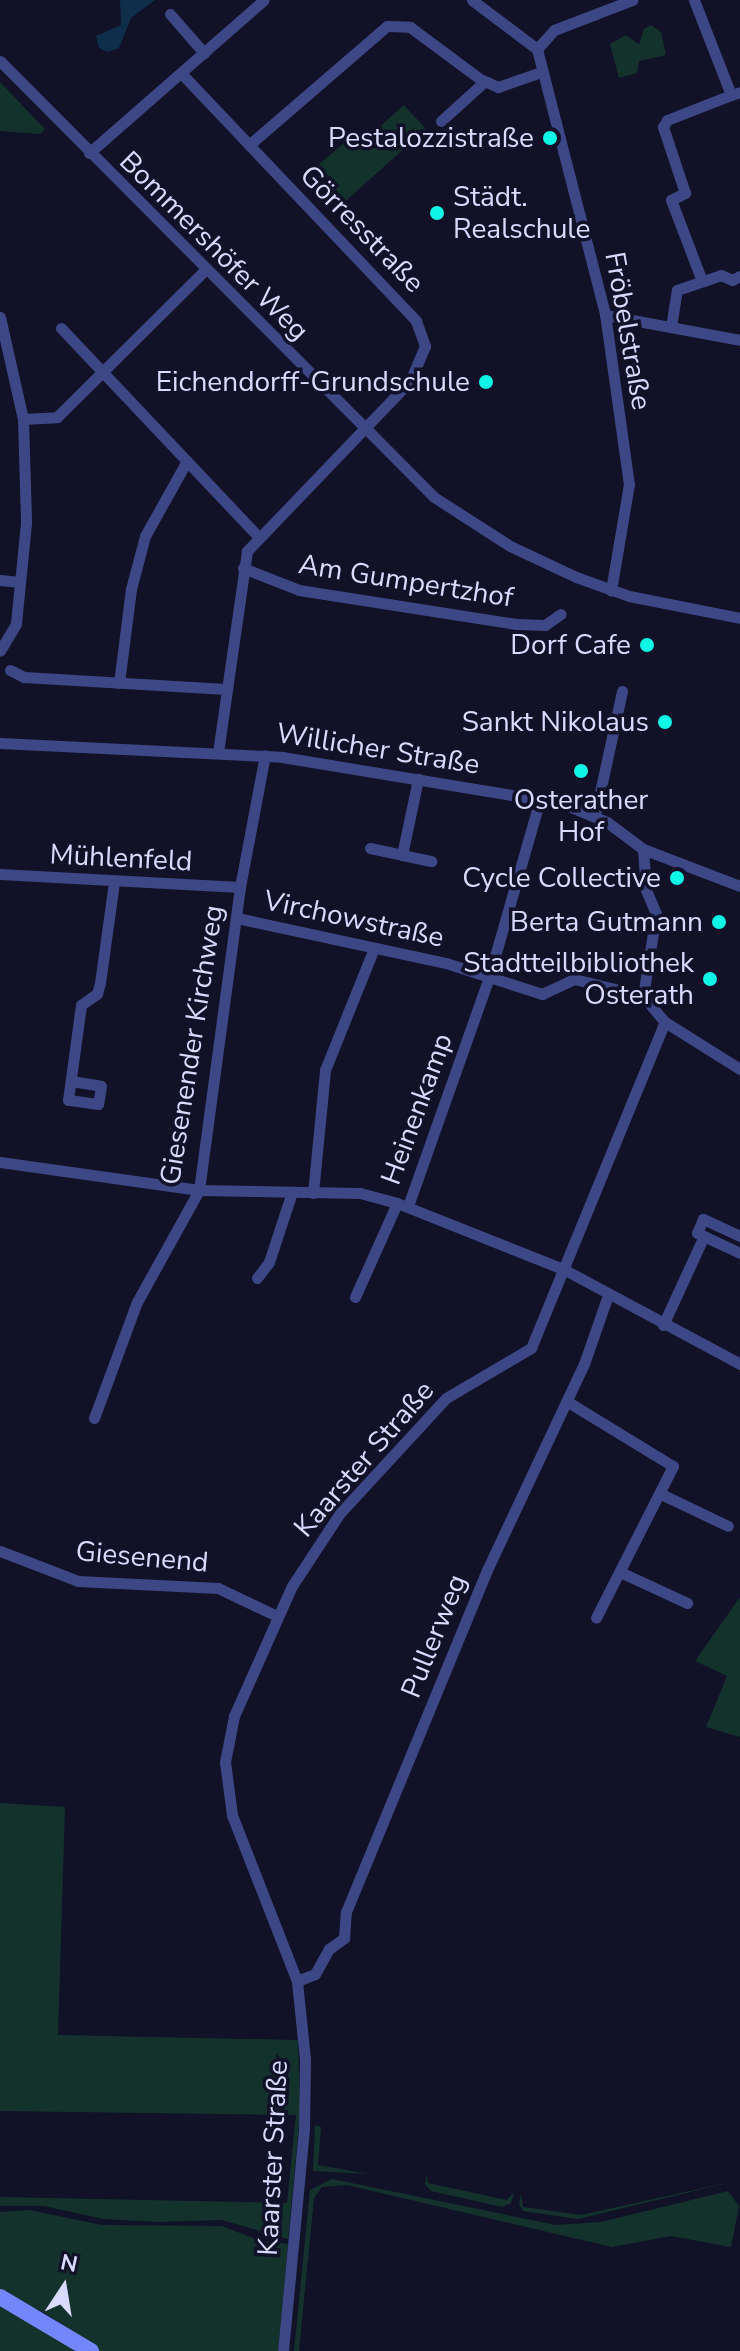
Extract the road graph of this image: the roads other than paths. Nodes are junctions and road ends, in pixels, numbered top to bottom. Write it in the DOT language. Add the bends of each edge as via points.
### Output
graph roads {
  1 [pos="264,0"];
  2 [pos="472,0"];
  3 [pos="632,0"];
  4 [pos="694,0"];
  5 [pos="170,14"];
  6 [pos="537,49"];
  7 [pos="204,53"];
  8 [pos="0,61"];
  9 [pos="541,72"];
  10 [pos="181,73"];
  11 [pos="484,82"];
  12 [pos="736,93"];
  13 [pos="441,121"];
  14 [pos="249,145"];
  15 [pos="89,153"];
  16 [pos="204,271"];
  17 [pos="740,276"];
  18 [pos="702,281"];
  19 [pos="605,315"];
  20 [pos="0,317"];
  21 [pos="671,327"];
  22 [pos="61,328"];
  23 [pos="740,340"];
  24 [pos="104,372"];
  25 [pos="23,419"];
  26 [pos="363,431"];
  27 [pos="187,461"];
  28 [pos="258,536"];
  29 [pos="243,568"];
  30 [pos="0,580"];
  31 [pos="20,582"];
  32 [pos="611,590"];
  33 [pos="561,614"];
  34 [pos="740,618"];
  35 [pos="0,651"];
  36 [pos="10,670"];
  37 [pos="119,683"];
  38 [pos="226,689"];
  39 [pos="622,691"];
  40 [pos="0,743"];
  41 [pos="218,752"];
  42 [pos="265,755"];
  43 [pos="418,779"];
  44 [pos="540,799"];
  45 [pos="595,815"];
  46 [pos="370,848"];
  47 [pos="643,849"];
  48 [pos="402,855"];
  49 [pos="431,861"];
  50 [pos="0,874"];
  51 [pos="114,882"];
  52 [pos="740,886"];
  53 [pos="240,887"];
  54 [pos="237,918"];
  55 [pos="374,948"];
  56 [pos="489,977"];
  57 [pos="643,996"];
  58 [pos="665,1022"];
  59 [pos="740,1069"];
  60 [pos="71,1081"];
  61 [pos="0,1162"];
  62 [pos="199,1190"];
  63 [pos="292,1192"];
  64 [pos="313,1193"];
  65 [pos="402,1204"];
  66 [pos="704,1236"];
  67 [pos="740,1236"];
  68 [pos="740,1253"];
  69 [pos="565,1270"];
  70 [pos="257,1278"];
  71 [pos="608,1295"];
  72 [pos="355,1297"];
  73 [pos="663,1325"];
  74 [pos="740,1364"];
  75 [pos="568,1402"];
  76 [pos="94,1418"];
  77 [pos="661,1494"];
  78 [pos="728,1526"];
  79 [pos="0,1551"];
  80 [pos="620,1572"];
  81 [pos="687,1603"];
  82 [pos="277,1616"];
  83 [pos="596,1618"];
  84 [pos="297,1981"];
  85 [pos="0,2297"];
  86 [pos="91,2351"];
  87 [pos="283,2351"];
  1 -- 7 [label="street"];
  2 -- 6 [label="street"];
  3 -- 6 [label="street" via="554,30"];
  4 -- 12 [label="street"];
  5 -- 7 [label="street"];
  6 -- 9 [label="street, Fröbelstraße"];
  7 -- 10 [label="street"];
  8 -- 15 [label="street, Bommershöfer Weg"];
  9 -- 11 [label="street" via="507,86"];
  9 -- 19 [label="street, Fröbelstraße" via="579,199"];
  10 -- 14 [label="street, Görresstraße"];
  10 -- 15 [label="street"];
  11 -- 13 [label="street"];
  11 -- 14 [label="street" via="410,27 387,26"];
  12 -- 18 [label="street" via="667,120 663,127 685,193 671,200"];
  14 -- 26 [label="street, Görresstraße" via="423,332 418,368"];
  15 -- 16 [label="street, Bommershöfer Weg"];
  16 -- 24 [label="street"];
  16 -- 26 [label="street, Bommershöfer Weg"];
  17 -- 18 [label="street"];
  18 -- 21 [label="street" via="677,290"];
  19 -- 21 [label="street"];
  19 -- 32 [label="street, Fröbelstraße" via="629,484"];
  20 -- 25 [label="street"];
  21 -- 23 [label="street"];
  22 -- 24 [label="street"];
  24 -- 25 [label="street" via="57,417"];
  24 -- 27 [label="street"];
  25 -- 31 [label="street" via="26,523"];
  26 -- 28 [label="street"];
  26 -- 32 [label="street, Bommershöfer Weg" via="419,485 480,529 543,563"];
  27 -- 28 [label="street"];
  27 -- 37 [label="street" via="145,536 131,589"];
  28 -- 29 [label="street"];
  29 -- 33 [label="street, Am Gumpertzhof" via="311,593 516,624 545,625"];
  29 -- 38 [label="street"];
  30 -- 31 [label="street"];
  31 -- 35 [label="street" via="16,624"];
  32 -- 34 [label="street, Bommershöfer Weg"];
  36 -- 37 [label="street" via="24,677"];
  37 -- 38 [label="street"];
  38 -- 41 [label="street"];
  39 -- 45 [label="street"];
  40 -- 41 [label="street, Willicher Straße"];
  41 -- 42 [label="street, Willicher Straße"];
  42 -- 43 [label="street, Willicher Straße"];
  42 -- 53 [label="street, Giesenender Kirchweg"];
  43 -- 44 [label="street, Willicher Straße"];
  43 -- 48 [label="street"];
  44 -- 45 [label="street, Willicher Straße"];
  44 -- 56 [label="street, Heinenkamp"];
  45 -- 47 [label="street, Willicher Straße"];
  46 -- 48 [label="street"];
  47 -- 52 [label="street, Willicher Straße"];
  47 -- 57 [label="street" via="656,914"];
  48 -- 49 [label="street"];
  50 -- 51 [label="street, Mühlenfeld"];
  51 -- 53 [label="street, Mühlenfeld"];
  51 -- 60 [label="street" via="100,983 97,994 81,1005"];
  53 -- 54 [label="street, Giesenender Kirchweg"];
  54 -- 55 [label="street, Virchowstraße"];
  54 -- 62 [label="street, Giesenender Kirchweg"];
  55 -- 56 [label="street, Virchowstraße"];
  55 -- 64 [label="street" via="325,1070"];
  56 -- 57 [label="street, Virchowstraße" via="542,994 574,979"];
  56 -- 65 [label="street, Heinenkamp"];
  57 -- 58 [label="street"];
  58 -- 59 [label="street"];
  58 -- 69 [label="street, Kaarster Straße"];
  61 -- 62 [label="street"];
  62 -- 63 [label="street"];
  62 -- 76 [label="street, Giesenender Kirchweg" via="137,1302"];
  63 -- 64 [label="street"];
  63 -- 70 [label="street" via="269,1262"];
  64 -- 65 [label="street" via="360,1193"];
  65 -- 69 [label="street"];
  65 -- 72 [label="street, Heinenkamp"];
  66 -- 67 [label="street" via="697,1233 703,1219"];
  66 -- 68 [label="street"];
  66 -- 73 [label="street"];
  69 -- 71 [label="street"];
  69 -- 82 [label="street, Kaarster Straße" via="531,1348 467,1382 423,1423 340,1513"];
  71 -- 73 [label="street"];
  71 -- 75 [label="street, Pullerweg"];
  73 -- 74 [label="street"];
  75 -- 77 [label="street" via="666,1459 673,1466"];
  75 -- 84 [label="street, Pullerweg" via="487,1570 346,1912 344,1938 329,1949 315,1974"];
  77 -- 78 [label="street"];
  77 -- 80 [label="street"];
  79 -- 82 [label="street, Giesenend" via="78,1581 218,1588"];
  80 -- 81 [label="street"];
  80 -- 83 [label="street"];
  82 -- 84 [label="street, Kaarster Straße" via="234,1716 225,1762 227,1792"];
  84 -- 87 [label="street, Kaarster Straße" via="305,2116"];
  85 -- 86 [label="main road"];
}
